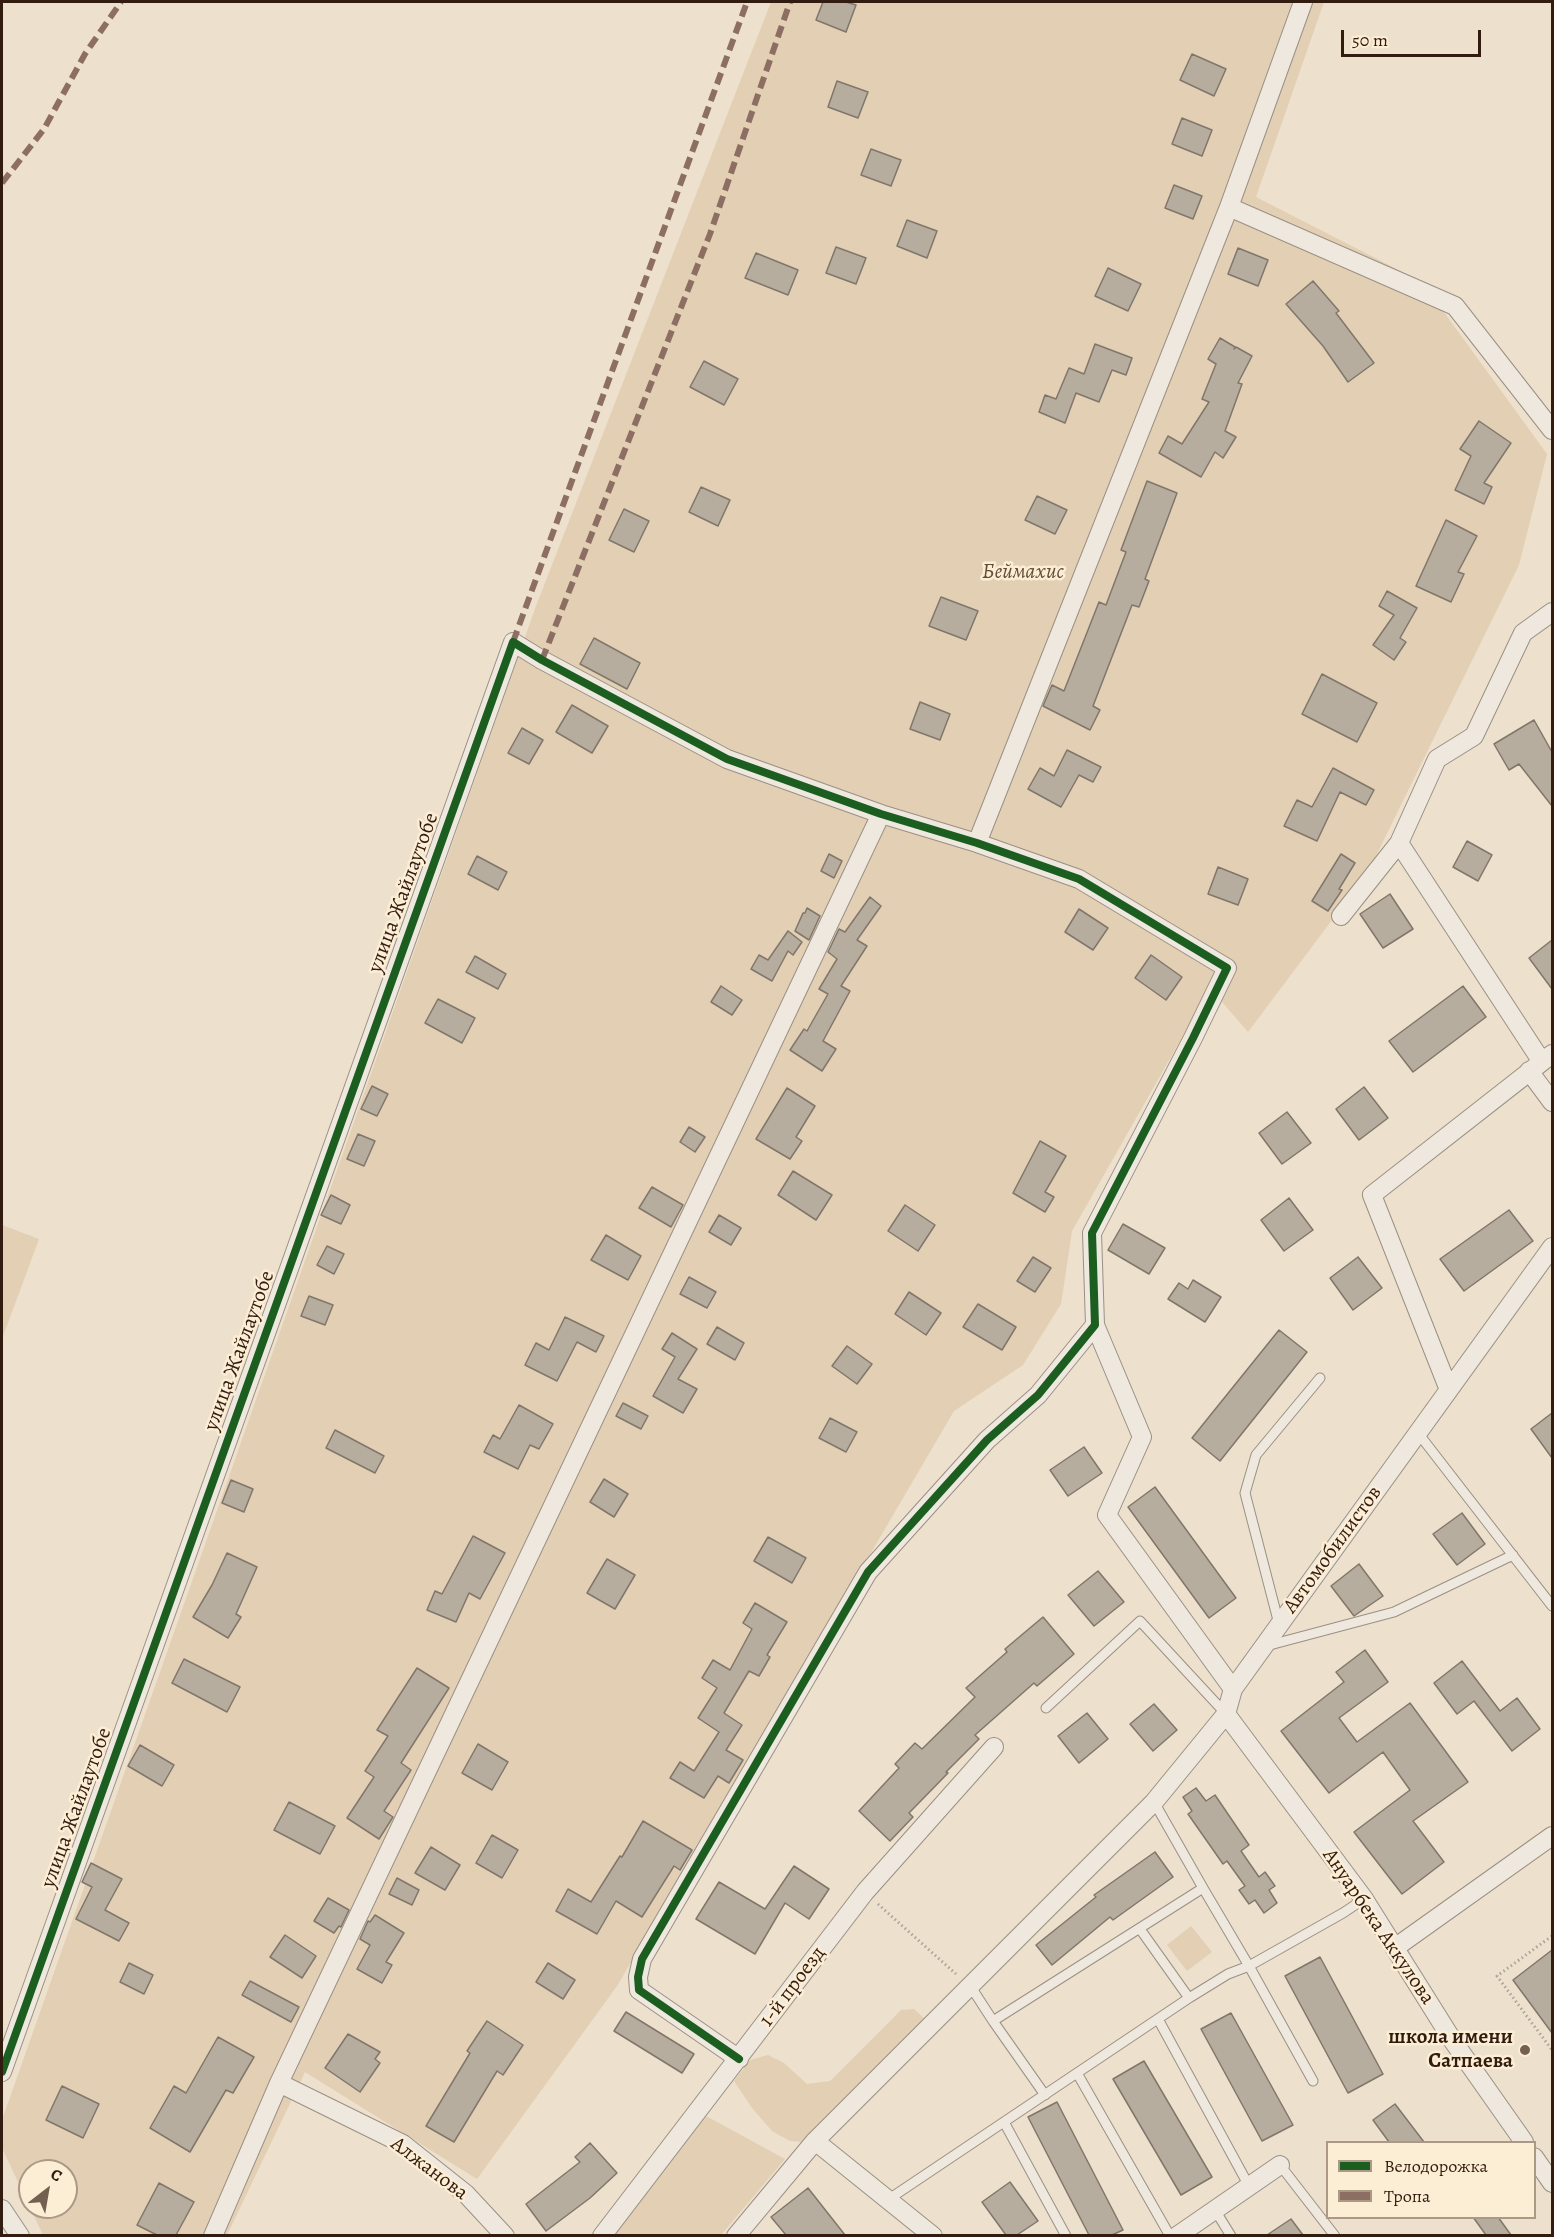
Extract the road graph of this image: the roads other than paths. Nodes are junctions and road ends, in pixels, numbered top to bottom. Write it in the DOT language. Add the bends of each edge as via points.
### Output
graph roads {
  1 [pos="1303,2"];
  2 [pos="1229,207"];
  3 [pos="1552,429"];
  4 [pos="1552,612"];
  5 [pos="881,814"];
  6 [pos="977,843"];
  7 [pos="1399,843"];
  8 [pos="1341,916"];
  9 [pos="1541,1062"];
  10 [pos="1552,1102"];
  11 [pos="1552,1247"];
  12 [pos="1095,1325"];
  13 [pos="1320,1378"];
  14 [pos="1449,1390"];
  15 [pos="1418,1433"];
  16 [pos="1513,1554"];
  17 [pos="1552,1606"];
  18 [pos="1279,1624"];
  19 [pos="1262,1647"];
  20 [pos="1233,1689"];
  21 [pos="1046,1708"];
  22 [pos="1226,1714"];
  23 [pos="994,1748"];
  24 [pos="1154,1802"];
  25 [pos="1552,1836"];
  26 [pos="1203,1888"];
  27 [pos="1364,1899"];
  28 [pos="1140,1929"];
  29 [pos="1396,1947"];
  30 [pos="1249,1966"];
  31 [pos="970,1987"];
  32 [pos="1189,1998"];
  33 [pos="1158,2019"];
  34 [pos="993,2021"];
  35 [pos="739,2059"];
  36 [pos="2,2072"];
  37 [pos="1077,2073"];
  38 [pos="1313,2081"];
  39 [pos="279,2083"];
  40 [pos="1045,2095"];
  41 [pos="1004,2122"];
  42 [pos="815,2141"];
  43 [pos="1523,2141"];
  44 [pos="1536,2160"];
  45 [pos="1280,2165"];
  46 [pos="1552,2183"];
  47 [pos="1249,2186"];
  48 [pos="889,2199"];
  49 [pos="2,2209"];
  50 [pos="1215,2210"];
  51 [pos="20,2235"];
  52 [pos="213,2235"];
  53 [pos="505,2235"];
  54 [pos="602,2235"];
  55 [pos="736,2235"];
  56 [pos="933,2235"];
  57 [pos="1066,2235"];
  58 [pos="1170,2235"];
  59 [pos="1177,2235"];
  60 [pos="1231,2235"];
  61 [pos="1335,2235"];
  1 -- 2 [label="street"];
  2 -- 3 [label="street" via="1455,306"];
  2 -- 6 [label="street"];
  4 -- 7 [label="street" via="1523,633 1474,736 1437,759"];
  5 -- 6 [label="street"];
  5 -- 36 [label="street, улица Жайлаутобе" via="727,759 513,642"];
  5 -- 39 [label="street"];
  6 -- 12 [label="street" via="1079,879 1227,968 1092,1233"];
  7 -- 8 [label="street"];
  7 -- 9 [label="street"];
  9 -- 10 [label="street"];
  9 -- 14 [label="street" via="1372,1195"];
  11 -- 14 [label="street, Автомобилистов"];
  12 -- 20 [label="street" via="1142,1437 1107,1515"];
  12 -- 35 [label="street" via="1038,1395 987,1440 868,1572 642,1959 639,1990"];
  13 -- 18 [label="lane" via="1256,1455 1245,1493"];
  14 -- 15 [label="street, Автомобилистов"];
  15 -- 16 [label="lane"];
  15 -- 18 [label="street, Автомобилистов"];
  16 -- 17 [label="lane"];
  16 -- 19 [label="lane" via="1395,1612"];
  18 -- 19 [label="street, Автомобилистов"];
  19 -- 20 [label="street, Автомобилистов"];
  20 -- 22 [label="street, Автомобилистов"];
  21 -- 22 [label="lane" via="1140,1621"];
  22 -- 24 [label="street"];
  22 -- 27 [label="street, Ануарбека Аккулова"];
  23 -- 35 [label="street, 1-й проезд" via="865,1892"];
  24 -- 26 [label="lane"];
  24 -- 31 [label="street"];
  25 -- 29 [label="street"];
  26 -- 28 [label="lane"];
  26 -- 30 [label="lane"];
  27 -- 29 [label="street, Ануарбека Аккулова"];
  27 -- 30 [label="lane"];
  28 -- 32 [label="lane"];
  28 -- 34 [label="lane"];
  29 -- 43 [label="street, Ануарбека Аккулова" via="1453,2041"];
  30 -- 32 [label="lane"];
  30 -- 38 [label="lane"];
  31 -- 34 [label="lane"];
  31 -- 42 [label="street"];
  32 -- 33 [label="lane"];
  33 -- 37 [label="lane"];
  33 -- 47 [label="lane"];
  34 -- 40 [label="lane"];
  35 -- 54 [label="street, 1-й проезд"];
  37 -- 40 [label="lane"];
  37 -- 58 [label="lane"];
  39 -- 52 [label="street"];
  39 -- 53 [label="street, Алжанова" via="403,2144 466,2194"];
  40 -- 41 [label="lane"];
  41 -- 48 [label="lane"];
  41 -- 57 [label="lane"];
  42 -- 48 [label="street"];
  42 -- 55 [label="street"];
  44 -- 46 [label="street"];
  45 -- 47 [label="street"];
  45 -- 61 [label="lane"];
  47 -- 50 [label="street"];
  48 -- 56 [label="street"];
  49 -- 51 [label="street"];
  50 -- 59 [label="street"];
  50 -- 60 [label="lane"];
}
